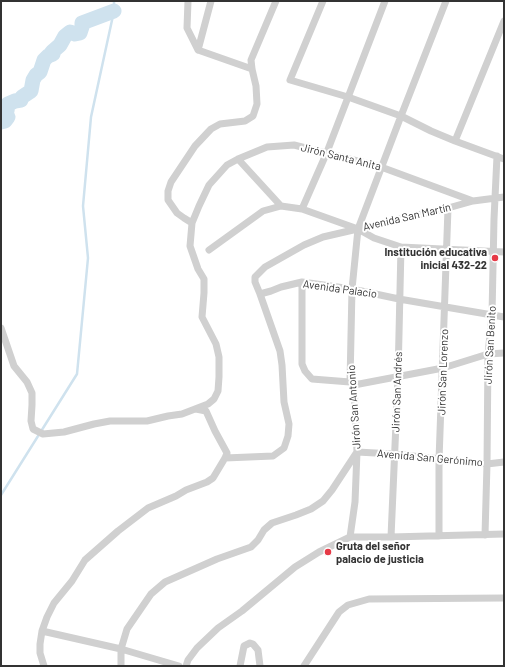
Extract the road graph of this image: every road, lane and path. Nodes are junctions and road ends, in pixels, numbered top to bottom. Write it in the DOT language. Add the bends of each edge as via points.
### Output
graph roads {
  1 [pos="188,1"];
  2 [pos="211,1"];
  3 [pos="276,1"];
  4 [pos="323,1"];
  5 [pos="384,1"];
  6 [pos="437,1"];
  7 [pos="446,2"];
  8 [pos="504,21"];
  9 [pos="198,50"];
  10 [pos="252,69"];
  11 [pos="348,97"];
  12 [pos="401,116"];
  13 [pos="455,141"];
  14 [pos="327,152"];
  15 [pos="501,158"];
  16 [pos="238,159"];
  17 [pos="381,167"];
  18 [pos="504,197"];
  19 [pos="495,198"];
  20 [pos="473,201"];
  21 [pos="281,206"];
  22 [pos="448,208"];
  23 [pos="302,209"];
  24 [pos="192,222"];
  25 [pos="358,229"];
  26 [pos="401,247"];
  27 [pos="447,249"];
  28 [pos="209,250"];
  29 [pos="494,251"];
  30 [pos="504,252"];
  31 [pos="302,282"];
  32 [pos="352,289"];
  33 [pos="260,294"];
  34 [pos="399,299"];
  35 [pos="445,308"];
  36 [pos="492,315"];
  37 [pos="504,318"];
  38 [pos="1,328"];
  39 [pos="504,353"];
  40 [pos="488,354"];
  41 [pos="443,368"];
  42 [pos="398,377"];
  43 [pos="352,383"];
  44 [pos="196,409"];
  45 [pos="356,452"];
  46 [pos="394,454"];
  47 [pos="226,458"];
  48 [pos="439,460"];
  49 [pos="504,462"];
  50 [pos="487,464"];
  51 [pos="504,534"];
  52 [pos="485,535"];
  53 [pos="439,536"];
  54 [pos="350,537"];
  55 [pos="391,537"];
  56 [pos="504,598"];
  57 [pos="42,631"];
  58 [pos="121,650"];
  59 [pos="44,666"];
  60 [pos="121,666"];
  61 [pos="179,666"];
  62 [pos="186,666"];
  63 [pos="240,666"];
  64 [pos="260,666"];
  65 [pos="304,666"];
  1 -- 9 [label="street" via="187,28"];
  2 -- 9 [label="street"];
  3 -- 10 [label="street" via="251,60"];
  4 -- 11 [label="street" via="290,80"];
  5 -- 11 [label="street"];
  6 -- 7 [label="street"];
  7 -- 12 [label="street, Jirón San Antonio"];
  8 -- 13 [label="street"];
  9 -- 10 [label="street"];
  10 -- 24 [label="street" via="257,104 253,116 245,121 220,124 211,129 195,146 171,182 168,200 177,213"];
  11 -- 12 [label="street"];
  11 -- 14 [label="street"];
  12 -- 13 [label="street"];
  12 -- 17 [label="street, Jirón San Antonio"];
  13 -- 15 [label="street"];
  14 -- 16 [label="street, Jirón Santa Anita" via="294,145 267,147"];
  14 -- 17 [label="street, Jirón Santa Anita"];
  14 -- 23 [label="street"];
  15 -- 19 [label="street, Jirón San Benito"];
  16 -- 21 [label="street"];
  16 -- 24 [label="street, Jirón Santa Anita" via="227,165 209,185"];
  17 -- 20 [label="street, Jirón Santa Anita"];
  17 -- 25 [label="street, Jirón San Antonio"];
  18 -- 19 [label="street, Avenida San Martín"];
  19 -- 20 [label="street, Avenida San Martín"];
  19 -- 29 [label="street, Jirón San Benito"];
  20 -- 22 [label="street, Avenida San Martín"];
  21 -- 23 [label="street, Avenida San Martín"];
  21 -- 28 [label="street" via="263,211"];
  22 -- 25 [label="street, Avenida San Martín"];
  22 -- 27 [label="street, Jirón San Lorenzo"];
  23 -- 25 [label="street, Avenida San Martín"];
  24 -- 44 [label="street, Jirón Santa Anita" via="190,246 204,279 202,317 216,344 219,357 216,395 208,404"];
  25 -- 26 [label="street" via="374,238"];
  25 -- 32 [label="street, Jirón San Antonio"];
  25 -- 33 [label="street" via="323,237 266,267 255,277"];
  26 -- 27 [label="street"];
  26 -- 34 [label="street, Jirón San Andrés"];
  27 -- 29 [label="street"];
  27 -- 35 [label="street, Jirón San Lorenzo"];
  29 -- 30 [label="street"];
  29 -- 36 [label="street, Jirón San Benito"];
  31 -- 32 [label="street, Avenida Palacio"];
  31 -- 33 [label="street, Avenida Palacio"];
  31 -- 43 [label="street" via="302,364 305,371 312,379"];
  32 -- 34 [label="street, Avenida Palacio"];
  32 -- 43 [label="street, Jirón San Antonio"];
  33 -- 47 [label="street" via="280,351 284,402 289,424 288,436 284,448 273,456"];
  34 -- 35 [label="street, Avenida Palacio"];
  34 -- 42 [label="street, Jirón San Andrés"];
  35 -- 36 [label="street, Avenida Palacio"];
  35 -- 41 [label="street, Jirón San Lorenzo"];
  36 -- 37 [label="street, Avenida Palacio"];
  36 -- 40 [label="street, Jirón San Benito"];
  38 -- 44 [label="street" via="14,366 32,393 33,429 42,434 64,432 110,421 147,421"];
  39 -- 40 [label="street"];
  40 -- 41 [label="street"];
  40 -- 50 [label="street, Jirón San Benito"];
  41 -- 42 [label="street"];
  41 -- 48 [label="street, Jirón San Lorenzo"];
  42 -- 43 [label="street"];
  42 -- 46 [label="street, Jirón San Andrés"];
  43 -- 45 [label="street, Jirón San Antonio"];
  44 -- 47 [label="street" via="206,411 227,453"];
  45 -- 46 [label="street, Avenida San Gerónimo"];
  45 -- 54 [label="street, Jirón San Antonio" via="355,502"];
  45 -- 58 [label="street" via="323,502 272,523 251,547 164,582 152,594 127,629"];
  46 -- 48 [label="street, Avenida San Gerónimo"];
  46 -- 55 [label="street, Jirón San Andrés"];
  47 -- 57 [label="street" via="213,478 148,508 86,560 54,603"];
  48 -- 50 [label="street, Avenida San Gerónimo"];
  48 -- 53 [label="street, Jirón San Lorenzo"];
  49 -- 50 [label="street, Avenida San Gerónimo"];
  50 -- 52 [label="street, Jirón San Benito"];
  51 -- 52 [label="street"];
  52 -- 53 [label="street"];
  53 -- 55 [label="street"];
  54 -- 55 [label="street"];
  54 -- 62 [label="street" via="295,567 218,628 198,648"];
  56 -- 65 [label="street" via="369,599 348,605 340,612"];
  57 -- 58 [label="street"];
  57 -- 59 [label="street" via="40,653"];
  58 -- 60 [label="street"];
  58 -- 61 [label="street"];
  63 -- 64 [label="street" via="244,646 250,643 258,650"];
}
